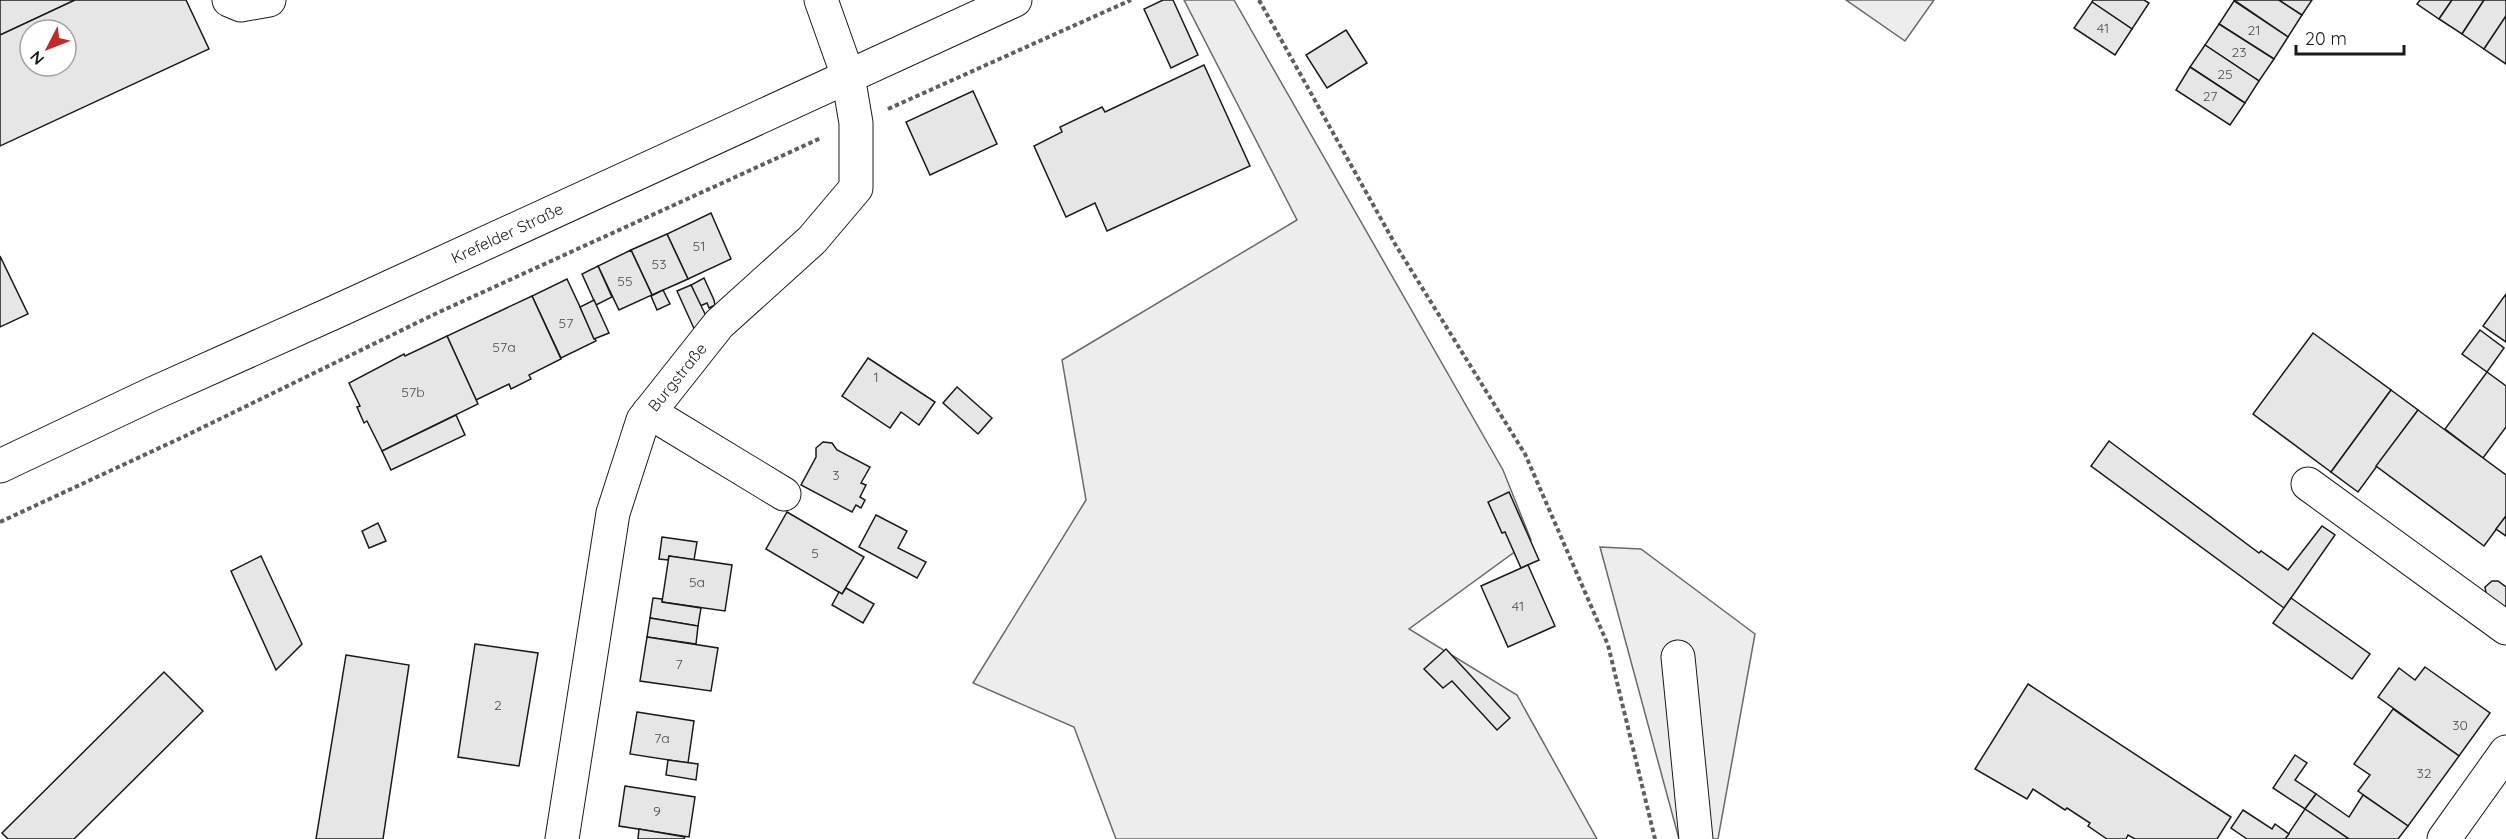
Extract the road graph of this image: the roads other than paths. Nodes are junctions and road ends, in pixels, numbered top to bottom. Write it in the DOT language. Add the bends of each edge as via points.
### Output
graph roads {
  1 [pos="229,0"];
  2 [pos="269,0"];
  3 [pos="821,0"];
  4 [pos="1015,0"];
  5 [pos="848,76"];
  6 [pos="649,412"];
  7 [pos="0,466"];
  8 [pos="2308,484"];
  9 [pos="784,494"];
  10 [pos="2506,628"];
  11 [pos="1678,657"];
  12 [pos="2506,752"];
  13 [pos="562,839"];
  14 [pos="1696,839"];
  15 [pos="2444,839"];
  1 -- 2 [label="main road" via="241,5"];
  3 -- 5 [label="main road, Burgstraße"];
  4 -- 5 [label="main road, Krefelder Straße"];
  5 -- 6 [label="main road, Burgstraße" via="856,123 856,188 812,240 719,324"];
  5 -- 7 [label="main road, Krefelder Straße"];
  6 -- 9 [label="main road"];
  6 -- 13 [label="main road, Burgstraße" via="613,513"];
  8 -- 10 [label="main road"];
  11 -- 14 [label="main road"];
  12 -- 15 [label="main road"];
}
